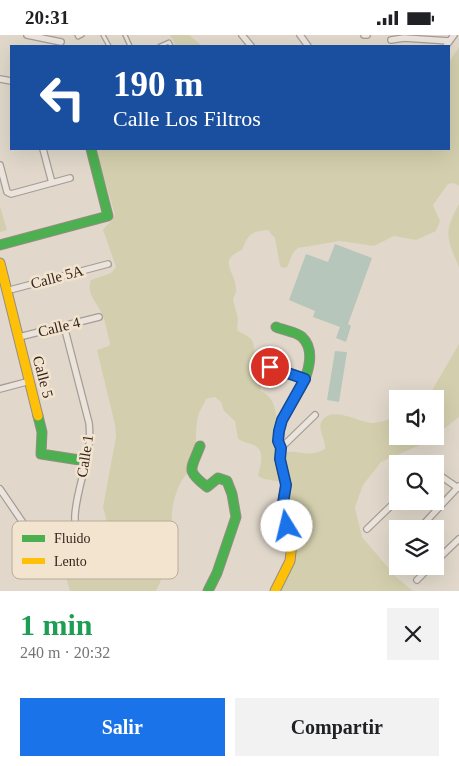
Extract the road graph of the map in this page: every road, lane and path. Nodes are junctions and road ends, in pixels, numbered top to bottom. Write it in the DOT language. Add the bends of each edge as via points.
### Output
graph roads {
  1 [pos="27,35"];
  2 [pos="77,35"];
  3 [pos="82,35"];
  4 [pos="242,35"];
  5 [pos="454,35"];
  6 [pos="391,40"];
  7 [pos="61,42"];
  8 [pos="448,44"];
  9 [pos="250,45"];
  10 [pos="43,150"];
  11 [pos="91,150"];
  12 [pos="0,165"];
  13 [pos="70,178"];
  14 [pos="52,183"];
  15 [pos="0,245"];
  16 [pos="0,263"];
  17 [pos="108,264"];
  18 [pos="6,291"];
  19 [pos="99,317"];
  20 [pos="64,326"];
  21 [pos="276,327"];
  22 [pos="18,337"];
  23 [pos="270,367"];
  24 [pos="305,379"];
  25 [pos="30,381"];
  26 [pos="0,389"];
  27 [pos="315,415"];
  28 [pos="200,446"];
  29 [pos="281,448"];
  30 [pos="86,461"];
  31 [pos="444,478"];
  32 [pos="458,487"];
  33 [pos="0,489"];
  34 [pos="389,508"];
  35 [pos="427,520"];
  36 [pos="22,521"];
  37 [pos="76,521"];
  38 [pos="367,529"];
  39 [pos="459,539"];
  40 [pos="444,554"];
  41 [pos="422,575"];
  42 [pos="417,580"];
  43 [pos="208,591"];
  44 [pos="275,591"];
  1 -- 7 [label="street"];
  2 -- 3 [label="lane"];
  4 -- 9 [label="street"];
  5 -- 8 [label="street"];
  6 -- 8 [label="street" via="404,38"];
  10 -- 14 [label="street"];
  11 -- 15 [label="street" via="108,216"];
  12 -- 14 [label="street" via="7,192 11,194"];
  13 -- 14 [label="street"];
  16 -- 18 [label="street, Calle 5"];
  17 -- 18 [label="street, Calle 5A"];
  18 -- 22 [label="street, Calle 5"];
  19 -- 20 [label="street, Calle 4"];
  20 -- 22 [label="street, Calle 4"];
  20 -- 30 [label="street, Calle 1" via="89,423"];
  21 -- 24 [label="street" via="305,341 310,359"];
  22 -- 25 [label="street, Calle 5"];
  23 -- 24 [label="street"];
  24 -- 29 [label="street" via="282,420 278,441"];
  25 -- 26 [label="street"];
  25 -- 30 [label="street, Calle 5" via="42,432 41,454"];
  27 -- 29 [label="street"];
  28 -- 43 [label="street" via="191,469 193,476 207,487 218,478 227,481 236,506 236,517"];
  29 -- 44 [label="street" via="286,485 282,509 292,543 290,561"];
  30 -- 37 [label="street, Calle 1"];
  31 -- 32 [label="street"];
  32 -- 35 [label="street"];
  33 -- 36 [label="street"];
  34 -- 38 [label="street"];
  39 -- 40 [label="street"];
  41 -- 42 [label="street"];
}
